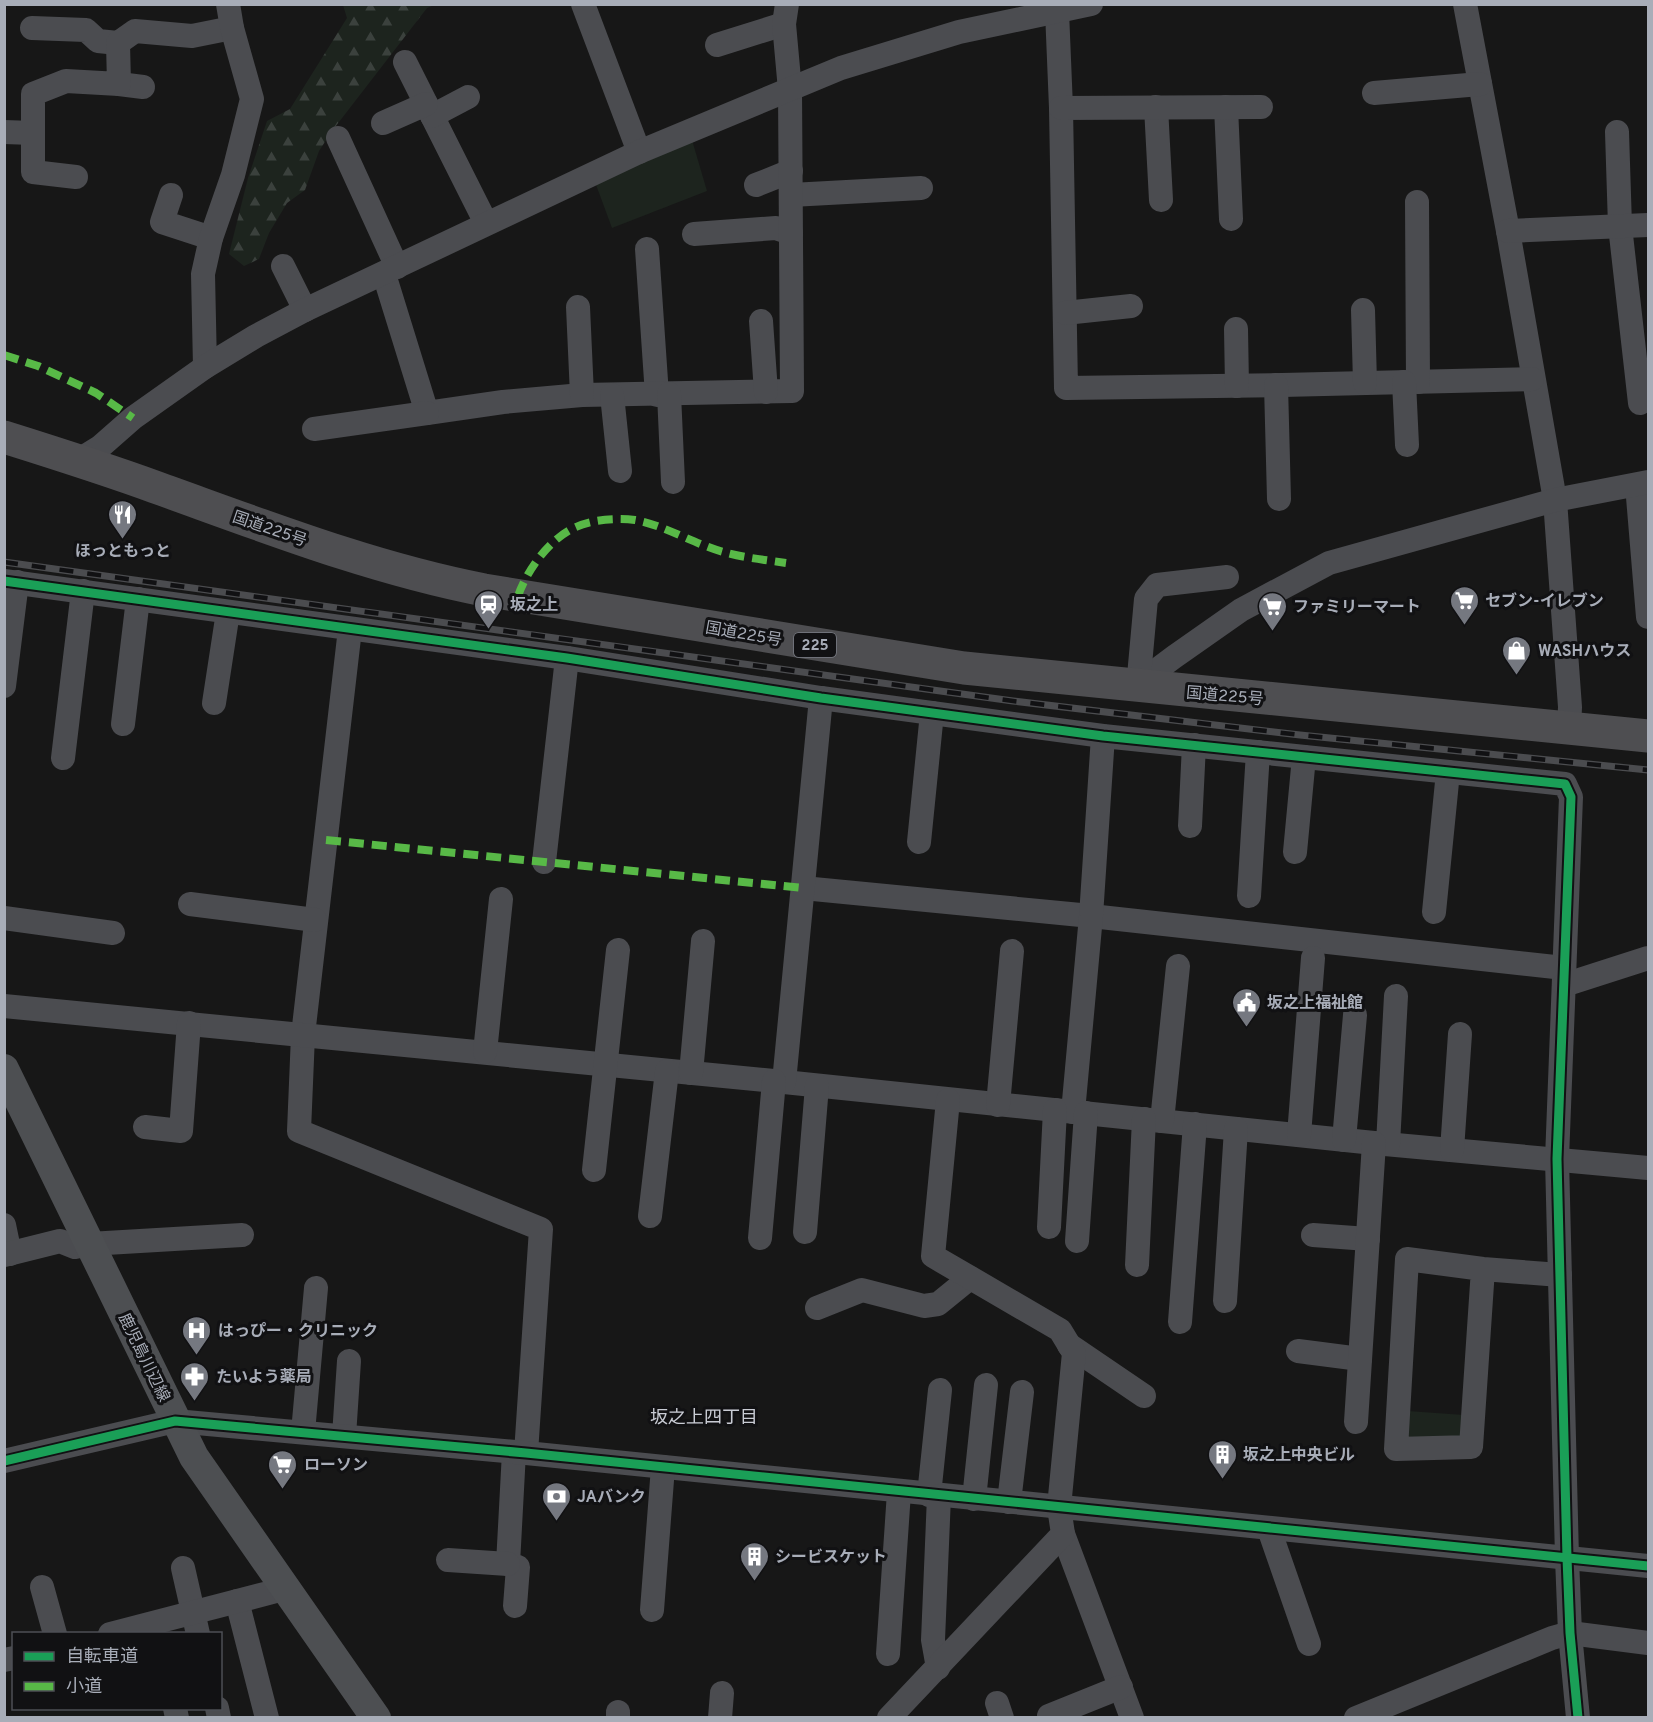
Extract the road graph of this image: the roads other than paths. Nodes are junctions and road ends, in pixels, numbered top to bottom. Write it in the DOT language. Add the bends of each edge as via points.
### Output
graph roads {
  1 [pos="228,4"];
  2 [pos="583,4"];
  3 [pos="1092,4"];
  4 [pos="1465,4"];
  5 [pos="1057,11"];
  6 [pos="785,14"];
  7 [pos="32,28"];
  8 [pos="232,28"];
  9 [pos="118,43"];
  10 [pos="717,45"];
  11 [pos="405,62"];
  12 [pos="119,84"];
  13 [pos="1480,84"];
  14 [pos="143,87"];
  15 [pos="790,90"];
  16 [pos="1374,93"];
  17 [pos="468,97"];
  18 [pos="1156,107"];
  19 [pos="1226,107"];
  20 [pos="1261,107"];
  21 [pos="1061,108"];
  22 [pos="429,110"];
  23 [pos="383,123"];
  24 [pos="4,132"];
  25 [pos="1617,132"];
  26 [pos="33,133"];
  27 [pos="338,138"];
  28 [pos="639,152"];
  29 [pos="76,177"];
  30 [pos="791,183"];
  31 [pos="756,184"];
  32 [pos="921,188"];
  33 [pos="171,195"];
  34 [pos="1161,200"];
  35 [pos="1417,202"];
  36 [pos="1231,219"];
  37 [pos="486,223"];
  38 [pos="1648,225"];
  39 [pos="1620,226"];
  40 [pos="1508,231"];
  41 [pos="791,233"];
  42 [pos="694,234"];
  43 [pos="211,238"];
  44 [pos="647,249"];
  45 [pos="283,266"];
  46 [pos="390,270"];
  47 [pos="1131,306"];
  48 [pos="578,307"];
  49 [pos="305,310"];
  50 [pos="1363,310"];
  51 [pos="1065,313"];
  52 [pos="761,321"];
  53 [pos="1236,329"];
  54 [pos="205,367"];
  55 [pos="1532,379"];
  56 [pos="1411,382"];
  57 [pos="1365,383"];
  58 [pos="1276,385"];
  59 [pos="1237,386"];
  60 [pos="766,392"];
  61 [pos="663,394"];
  62 [pos="582,395"];
  63 [pos="612,395"];
  64 [pos="1640,403"];
  65 [pos="428,413"];
  66 [pos="314,429"];
  67 [pos="4,436"];
  68 [pos="1407,445"];
  69 [pos="79,460"];
  70 [pos="620,471"];
  71 [pos="673,482"];
  72 [pos="1643,484"];
  73 [pos="1279,499"];
  74 [pos="1555,500"];
  75 [pos="1227,577"];
  76 [pos="11,581"];
  77 [pos="83,591"];
  78 [pos="138,599"];
  79 [pos="228,612"];
  80 [pos="1648,616"];
  81 [pos="350,629"];
  82 [pos="567,657"];
  83 [pos="4,686"];
  84 [pos="1138,687"];
  85 [pos="821,698"];
  86 [pos="214,703"];
  87 [pos="932,713"];
  88 [pos="123,724"];
  89 [pos="1569,729"];
  90 [pos="1103,736"];
  91 [pos="1648,736"];
  92 [pos="1194,745"];
  93 [pos="1258,752"];
  94 [pos="1304,757"];
  95 [pos="63,758"];
  96 [pos="1448,772"];
  97 [pos="1190,826"];
  98 [pos="919,842"];
  99 [pos="1295,852"];
  100 [pos="544,862"];
  101 [pos="803,888"];
  102 [pos="1249,896"];
  103 [pos="501,899"];
  104 [pos="190,904"];
  105 [pos="1434,912"];
  106 [pos="1091,916"];
  107 [pos="4,918"];
  108 [pos="315,920"];
  109 [pos="113,933"];
  110 [pos="703,941"];
  111 [pos="618,950"];
  112 [pos="1012,951"];
  113 [pos="1313,957"];
  114 [pos="1648,958"];
  115 [pos="1178,966"];
  116 [pos="1564,976"];
  117 [pos="1396,996"];
  118 [pos="4,1006"];
  119 [pos="1355,1015"];
  120 [pos="189,1023"];
  121 [pos="1460,1034"];
  122 [pos="303,1035"];
  123 [pos="485,1052"];
  124 [pos="606,1065"];
  125 [pos="4,1069"];
  126 [pos="667,1071"];
  127 [pos="691,1073"];
  128 [pos="779,1082"];
  129 [pos="817,1086"];
  130 [pos="948,1100"];
  131 [pos="12,1104"];
  132 [pos="998,1105"];
  133 [pos="1072,1111"];
  134 [pos="1153,1120"];
  135 [pos="1195,1124"];
  136 [pos="145,1127"];
  137 [pos="1236,1129"];
  138 [pos="1299,1135"];
  139 [pos="1344,1140"];
  140 [pos="1381,1144"];
  141 [pos="1452,1150"];
  142 [pos="1557,1159"];
  143 [pos="1648,1168"];
  144 [pos="594,1170"];
  145 [pos="650,1216"];
  146 [pos="4,1225"];
  147 [pos="1049,1227"];
  148 [pos="805,1232"];
  149 [pos="1313,1235"];
  150 [pos="242,1236"];
  151 [pos="760,1238"];
  152 [pos="1368,1239"];
  153 [pos="1077,1241"];
  154 [pos="89,1244"];
  155 [pos="7,1255"];
  156 [pos="1137,1265"];
  157 [pos="1483,1269"];
  158 [pos="1560,1275"];
  159 [pos="970,1278"];
  160 [pos="316,1288"];
  161 [pos="1231,1293"];
  162 [pos="817,1308"];
  163 [pos="1180,1322"];
  164 [pos="1069,1345"];
  165 [pos="1298,1351"];
  166 [pos="1360,1359"];
  167 [pos="349,1360"];
  168 [pos="986,1385"];
  169 [pos="940,1390"];
  170 [pos="1022,1392"];
  171 [pos="1144,1396"];
  172 [pos="175,1420"];
  173 [pos="1356,1422"];
  174 [pos="303,1432"];
  175 [pos="344,1436"];
  176 [pos="520,1453"];
  177 [pos="4,1461"];
  178 [pos="663,1467"];
  179 [pos="899,1492"];
  180 [pos="934,1495"];
  181 [pos="974,1499"];
  182 [pos="1009,1502"];
  183 [pos="1059,1507"];
  184 [pos="1269,1529"];
  185 [pos="1063,1534"];
  186 [pos="1567,1558"];
  187 [pos="448,1560"];
  188 [pos="508,1564"];
  189 [pos="1648,1566"];
  190 [pos="183,1568"];
  191 [pos="42,1587"];
  192 [pos="284,1589"];
  193 [pos="237,1601"];
  194 [pos="515,1606"];
  195 [pos="652,1610"];
  196 [pos="196,1623"];
  197 [pos="155,1628"];
  198 [pos="54,1632"];
  199 [pos="125,1632"];
  200 [pos="1570,1633"];
  201 [pos="1648,1643"];
  202 [pos="1309,1644"];
  203 [pos="888,1654"];
  204 [pos="938,1668"];
  205 [pos="1121,1687"];
  206 [pos="722,1693"];
  207 [pos="1049,1716"];
  208 [pos="267,1718"];
  209 [pos="376,1718"];
  210 [pos="720,1718"];
  211 [pos="889,1718"];
  212 [pos="1132,1718"];
  213 [pos="1356,1718"];
  214 [pos="1578,1718"];
  1 -- 8 [label="street"];
  2 -- 28 [label="street"];
  3 -- 5 [label="street"];
  4 -- 13 [label="street"];
  5 -- 15 [label="street" via="889,52"];
  5 -- 21 [label="street"];
  6 -- 10 [label="street"];
  6 -- 15 [label="street"];
  7 -- 9 [label="street" via="86,30 99,41"];
  8 -- 9 [label="street" via="192,36 135,31"];
  8 -- 43 [label="street" via="252,99 233,175"];
  9 -- 12 [label="street"];
  11 -- 22 [label="street"];
  12 -- 14 [label="street"];
  12 -- 26 [label="street" via="66,81 33,94"];
  13 -- 16 [label="street"];
  13 -- 40 [label="street"];
  15 -- 28 [label="street"];
  15 -- 30 [label="street"];
  17 -- 22 [label="street"];
  18 -- 19 [label="street"];
  18 -- 21 [label="street"];
  18 -- 34 [label="street"];
  19 -- 20 [label="street"];
  19 -- 36 [label="street"];
  21 -- 51 [label="street"];
  22 -- 23 [label="street"];
  22 -- 37 [label="street"];
  24 -- 26 [label="street"];
  25 -- 39 [label="street"];
  26 -- 29 [label="street" via="33,172"];
  27 -- 46 [label="street"];
  28 -- 37 [label="street"];
  30 -- 31 [label="street"];
  30 -- 32 [label="street"];
  30 -- 41 [label="street"];
  33 -- 43 [label="street" via="162,222"];
  35 -- 56 [label="street" via="1409,234"];
  37 -- 46 [label="street"];
  38 -- 39 [label="street"];
  39 -- 40 [label="street"];
  39 -- 64 [label="street"];
  40 -- 55 [label="street"];
  41 -- 42 [label="street" via="776,228"];
  41 -- 60 [label="street" via="792,391"];
  43 -- 54 [label="street" via="203,274"];
  44 -- 61 [label="street"];
  45 -- 49 [label="street"];
  46 -- 49 [label="street"];
  46 -- 65 [label="street"];
  47 -- 51 [label="street"];
  48 -- 62 [label="street"];
  49 -- 54 [label="street"];
  50 -- 57 [label="street"];
  51 -- 59 [label="street" via="1066,388"];
  52 -- 60 [label="street"];
  53 -- 59 [label="street"];
  54 -- 69 [label="street"];
  55 -- 56 [label="street"];
  55 -- 74 [label="street"];
  56 -- 57 [label="street"];
  56 -- 68 [label="street"];
  57 -- 58 [label="street"];
  58 -- 59 [label="street"];
  58 -- 73 [label="street"];
  60 -- 61 [label="street"];
  61 -- 63 [label="street"];
  61 -- 71 [label="street"];
  62 -- 63 [label="street"];
  62 -- 65 [label="street"];
  63 -- 70 [label="street"];
  65 -- 66 [label="street"];
  67 -- 69 [label="highway, 国道225号 / 225"];
  69 -- 84 [label="highway, 国道225号 / 225" via="281,533 435,580 964,668"];
  72 -- 74 [label="street"];
  72 -- 80 [label="street"];
  74 -- 84 [label="street" via="1329,563 1241,610"];
  74 -- 89 [label="street"];
  75 -- 84 [label="street" via="1157,585 1146,599"];
  76 -- 77 [label="street"];
  76 -- 83 [label="street"];
  77 -- 78 [label="street"];
  77 -- 95 [label="street"];
  78 -- 79 [label="street"];
  78 -- 88 [label="street"];
  79 -- 81 [label="street"];
  79 -- 86 [label="street"];
  81 -- 82 [label="street"];
  81 -- 108 [label="street"];
  82 -- 85 [label="street"];
  82 -- 100 [label="street"];
  84 -- 89 [label="highway, 国道225号 / 225"];
  85 -- 87 [label="street"];
  85 -- 101 [label="street"];
  87 -- 90 [label="street"];
  87 -- 98 [label="street"];
  89 -- 91 [label="highway, 国道225号 / 225"];
  90 -- 92 [label="street"];
  90 -- 106 [label="street"];
  92 -- 93 [label="street"];
  92 -- 97 [label="street"];
  93 -- 94 [label="street"];
  93 -- 102 [label="street"];
  94 -- 96 [label="street"];
  94 -- 99 [label="street"];
  96 -- 105 [label="street"];
  96 -- 116 [label="street" via="1565,784 1571,797"];
  101 -- 106 [label="street"];
  101 -- 128 [label="street"];
  103 -- 123 [label="street"];
  104 -- 108 [label="street"];
  106 -- 116 [label="street"];
  106 -- 133 [label="street"];
  107 -- 109 [label="street"];
  108 -- 122 [label="street"];
  110 -- 127 [label="street"];
  111 -- 124 [label="street"];
  112 -- 132 [label="street"];
  113 -- 138 [label="street"];
  114 -- 116 [label="street"];
  115 -- 134 [label="street"];
  116 -- 142 [label="street"];
  117 -- 140 [label="street"];
  118 -- 120 [label="street"];
  119 -- 139 [label="street"];
  120 -- 122 [label="street"];
  120 -- 136 [label="street" via="181,1131"];
  121 -- 141 [label="street"];
  122 -- 123 [label="street"];
  122 -- 176 [label="street" via="300,1131 541,1229"];
  123 -- 124 [label="street"];
  124 -- 126 [label="street"];
  124 -- 144 [label="street"];
  125 -- 131 [label="main road, 鹿児島川辺線"];
  126 -- 127 [label="street"];
  126 -- 145 [label="street"];
  127 -- 128 [label="street"];
  128 -- 129 [label="street"];
  128 -- 151 [label="street"];
  129 -- 130 [label="street"];
  129 -- 148 [label="street"];
  130 -- 132 [label="street"];
  130 -- 159 [label="street" via="933,1256"];
  131 -- 154 [label="main road, 鹿児島川辺線"];
  132 -- 133 [label="street"];
  133 -- 134 [label="street"];
  133 -- 147 [label="street"];
  133 -- 153 [label="street"];
  134 -- 135 [label="street"];
  134 -- 156 [label="street"];
  135 -- 137 [label="street"];
  135 -- 163 [label="street"];
  137 -- 138 [label="street"];
  137 -- 161 [label="street"];
  138 -- 139 [label="street"];
  139 -- 140 [label="street"];
  140 -- 141 [label="street"];
  140 -- 152 [label="street"];
  141 -- 142 [label="street"];
  142 -- 143 [label="street"];
  142 -- 158 [label="street"];
  146 -- 155 [label="street"];
  149 -- 152 [label="street"];
  150 -- 154 [label="street"];
  152 -- 166 [label="street"];
  154 -- 155 [label="street" via="75,1247 60,1241"];
  154 -- 172 [label="main road, 鹿児島川辺線"];
  157 -- 157 [label="street" via="1407,1259 1396,1449 1471,1447"];
  157 -- 158 [label="street"];
  158 -- 186 [label="street"];
  159 -- 162 [label="street" via="938,1304 924,1306 862,1290"];
  159 -- 164 [label="street" via="1060,1330"];
  160 -- 174 [label="street"];
  164 -- 171 [label="street"];
  164 -- 183 [label="street" via="1074,1353"];
  165 -- 166 [label="street"];
  166 -- 173 [label="street"];
  167 -- 175 [label="street"];
  168 -- 181 [label="street"];
  169 -- 180 [label="street"];
  170 -- 182 [label="street"];
  172 -- 174 [label="street"];
  172 -- 177 [label="street"];
  172 -- 192 [label="main road, 鹿児島川辺線" via="194,1457"];
  174 -- 175 [label="street"];
  175 -- 176 [label="street"];
  176 -- 178 [label="street"];
  176 -- 188 [label="street"];
  178 -- 179 [label="street"];
  178 -- 195 [label="street"];
  179 -- 180 [label="street"];
  179 -- 203 [label="street"];
  180 -- 181 [label="street"];
  180 -- 204 [label="street" via="933,1640"];
  181 -- 182 [label="street"];
  182 -- 183 [label="street"];
  183 -- 184 [label="street"];
  183 -- 185 [label="street"];
  184 -- 186 [label="street"];
  184 -- 202 [label="street"];
  185 -- 204 [label="street"];
  185 -- 205 [label="street"];
  186 -- 189 [label="street"];
  186 -- 200 [label="street"];
  187 -- 188 [label="street"];
  188 -- 194 [label="street" via="518,1567"];
  190 -- 196 [label="street"];
  191 -- 198 [label="street"];
  192 -- 193 [label="street"];
  192 -- 209 [label="main road, 鹿児島川辺線"];
  193 -- 196 [label="street"];
  193 -- 208 [label="street"];
  196 -- 197 [label="street"];
  197 -- 199 [label="street"];
  200 -- 201 [label="street"];
  200 -- 213 [label="street"];
  200 -- 214 [label="street"];
  204 -- 211 [label="street"];
  205 -- 207 [label="street"];
  205 -- 212 [label="street"];
  206 -- 210 [label="street"];
}
